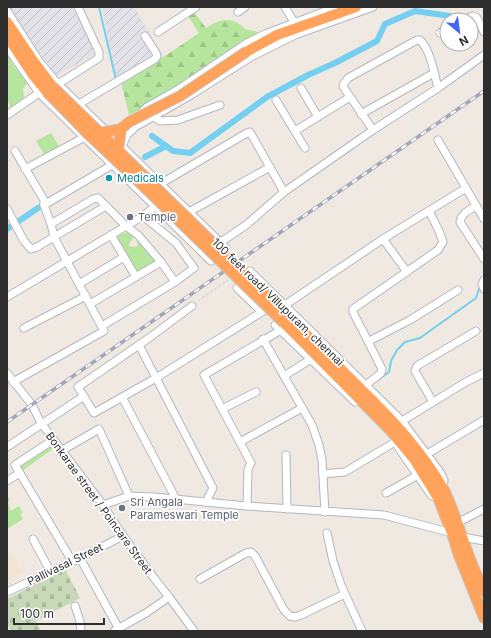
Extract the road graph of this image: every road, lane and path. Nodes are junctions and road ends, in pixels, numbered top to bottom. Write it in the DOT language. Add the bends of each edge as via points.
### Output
graph roads {
  1 [pos="78,7"];
  2 [pos="196,7"];
  3 [pos="245,7"];
  4 [pos="285,7"];
  5 [pos="336,7"];
  6 [pos="356,7"];
  7 [pos="373,7"];
  8 [pos="7,11"];
  9 [pos="238,12"];
  10 [pos="7,22"];
  11 [pos="294,22"];
  12 [pos="479,22"];
  13 [pos="158,32"];
  14 [pos="484,32"];
  15 [pos="7,36"];
  16 [pos="145,36"];
  17 [pos="7,47"];
  18 [pos="484,55"];
  19 [pos="219,62"];
  20 [pos="226,73"];
  21 [pos="434,73"];
  22 [pos="301,88"];
  23 [pos="438,88"];
  24 [pos="50,90"];
  25 [pos="350,97"];
  26 [pos="276,100"];
  27 [pos="79,104"];
  28 [pos="220,105"];
  29 [pos="361,114"];
  30 [pos="7,115"];
  31 [pos="154,117"];
  32 [pos="318,117"];
  33 [pos="144,122"];
  34 [pos="121,129"];
  35 [pos="373,130"];
  36 [pos="295,131"];
  37 [pos="100,132"];
  38 [pos="83,138"];
  39 [pos="438,140"];
  40 [pos="120,148"];
  41 [pos="305,148"];
  42 [pos="15,151"];
  43 [pos="112,165"];
  44 [pos="270,167"];
  45 [pos="25,169"];
  46 [pos="160,184"];
  47 [pos="466,188"];
  48 [pos="284,192"];
  49 [pos="170,193"];
  50 [pos="44,205"];
  51 [pos="106,206"];
  52 [pos="476,206"];
  53 [pos="155,207"];
  54 [pos="8,210"];
  55 [pos="429,211"];
  56 [pos="189,212"];
  57 [pos="142,216"];
  58 [pos="484,220"];
  59 [pos="51,224"];
  60 [pos="126,226"];
  61 [pos="111,235"];
  62 [pos="54,237"];
  63 [pos="383,239"];
  64 [pos="124,257"];
  65 [pos="484,259"];
  66 [pos="67,261"];
  67 [pos="211,261"];
  68 [pos="161,262"];
  69 [pos="250,271"];
  70 [pos="407,272"];
  71 [pos="136,277"];
  72 [pos="484,280"];
  73 [pos="175,282"];
  74 [pos="79,284"];
  75 [pos="237,288"];
  76 [pos="484,289"];
  77 [pos="458,290"];
  78 [pos="7,296"];
  79 [pos="86,296"];
  80 [pos="90,304"];
  81 [pos="285,305"];
  82 [pos="192,306"];
  83 [pos="284,322"];
  84 [pos="102,326"];
  85 [pos="24,328"];
  86 [pos="476,331"];
  87 [pos="263,339"];
  88 [pos="369,341"];
  89 [pos="139,344"];
  90 [pos="311,359"];
  91 [pos="484,373"];
  92 [pos="284,376"];
  93 [pos="156,378"];
  94 [pos="10,379"];
  95 [pos="366,385"];
  96 [pos="256,392"];
  97 [pos="84,396"];
  98 [pos="122,397"];
  99 [pos="433,402"];
  100 [pos="302,408"];
  101 [pos="222,409"];
  102 [pos="484,420"];
  103 [pos="402,421"];
  104 [pos="41,423"];
  105 [pos="54,440"];
  106 [pos="240,442"];
  107 [pos="395,442"];
  108 [pos="7,447"];
  109 [pos="62,451"];
  110 [pos="427,454"];
  111 [pos="286,455"];
  112 [pos="20,473"];
  113 [pos="323,474"];
  114 [pos="418,475"];
  115 [pos="7,481"];
  116 [pos="386,493"];
  117 [pos="440,494"];
  118 [pos="129,496"];
  119 [pos="176,500"];
  120 [pos="206,502"];
  121 [pos="103,505"];
  122 [pos="247,506"];
  123 [pos="288,509"];
  124 [pos="484,509"];
  125 [pos="325,512"];
  126 [pos="458,523"];
  127 [pos="328,533"];
  128 [pos="452,533"];
  129 [pos="123,536"];
  130 [pos="463,537"];
  131 [pos="33,539"];
  132 [pos="484,541"];
  133 [pos="80,558"];
  134 [pos="72,561"];
  135 [pos="50,572"];
  136 [pos="200,579"];
  137 [pos="7,592"];
  138 [pos="484,592"];
  139 [pos="345,594"];
  140 [pos="169,597"];
  141 [pos="76,606"];
  142 [pos="484,618"];
  143 [pos="118,630"];
  144 [pos="81,631"];
  145 [pos="194,631"];
  146 [pos="362,631"];
  1 -- 24 [label="street" via="99,52 99,58"];
  2 -- 13 [label="street"];
  3 -- 9 [label="street"];
  4 -- 11 [label="street"];
  5 -- 11 [label="street"];
  6 -- 34 [label="highway, bridge" via="277,36 246,52 180,96 129,122"];
  7 -- 20 [label="street" via="295,35 263,50"];
  8 -- 24 [label="street" via="39,61"];
  10 -- 24 [label="highway, 100 feet road/ Villupuram, chennai"];
  11 -- 19 [label="street" via="247,43"];
  12 -- 14 [label="street"];
  15 -- 24 [label="highway, 100 feet road/ Villupuram, chennai" via="33,76"];
  16 -- 27 [label="street" via="156,53 155,58"];
  17 -- 24 [label="street"];
  18 -- 23 [label="street"];
  19 -- 20 [label="street"];
  19 -- 33 [label="street" via="147,107 143,111"];
  20 -- 31 [label="street"];
  21 -- 23 [label="street"];
  21 -- 25 [label="street" via="424,43 417,40 348,78 343,85"];
  21 -- 29 [label="street"];
  22 -- 32 [label="street"];
  23 -- 35 [label="street"];
  24 -- 27 [label="street"];
  24 -- 30 [label="street"];
  24 -- 37 [label="highway, 100 feet road/ Villupuram, chennai, bridge"];
  24 -- 38 [label="street"];
  24 -- 83 [label="highway, 100 feet road/ Villupuram, chennai, bridge" via="93,139"];
  25 -- 29 [label="street"];
  25 -- 32 [label="street"];
  26 -- 36 [label="street"];
  27 -- 40 [label="street"];
  28 -- 31 [label="street" via="178,120 160,121"];
  29 -- 35 [label="street"];
  31 -- 33 [label="street"];
  32 -- 36 [label="street"];
  33 -- 40 [label="street" via="127,135"];
  34 -- 37 [label="highway, bridge"];
  34 -- 40 [label="highway, bridge"];
  35 -- 48 [label="street"];
  36 -- 41 [label="street"];
  37 -- 40 [label="highway, 100 feet road/ Villupuram, chennai, bridge"];
  38 -- 43 [label="street"];
  38 -- 45 [label="street"];
  39 -- 47 [label="street"];
  40 -- 46 [label="street"];
  40 -- 83 [label="highway, 100 feet road/ Villupuram, chennai, bridge"];
  42 -- 45 [label="street"];
  43 -- 50 [label="street"];
  43 -- 53 [label="street"];
  44 -- 46 [label="street" via="250,132"];
  44 -- 48 [label="street"];
  44 -- 56 [label="street"];
  45 -- 50 [label="street" via="44,200"];
  46 -- 49 [label="street"];
  47 -- 52 [label="street"];
  47 -- 55 [label="street"];
  48 -- 56 [label="street" via="224,245"];
  49 -- 53 [label="street"];
  49 -- 56 [label="street"];
  50 -- 59 [label="street"];
  51 -- 59 [label="street" via="98,198 93,198"];
  51 -- 60 [label="street"];
  51 -- 62 [label="street"];
  52 -- 58 [label="street"];
  52 -- 65 [label="street" via="463,214 460,222"];
  53 -- 57 [label="street"];
  53 -- 67 [label="street"];
  54 -- 62 [label="street" via="28,246 37,247"];
  55 -- 63 [label="street"];
  55 -- 70 [label="street" via="439,231 442,245"];
  57 -- 60 [label="street"];
  57 -- 73 [label="street" via="176,243 194,268"];
  59 -- 62 [label="street"];
  60 -- 61 [label="street"];
  60 -- 68 [label="street" via="138,235"];
  61 -- 64 [label="street"];
  61 -- 66 [label="street"];
  62 -- 66 [label="street"];
  63 -- 70 [label="street"];
  63 -- 81 [label="street"];
  64 -- 71 [label="street"];
  64 -- 74 [label="street"];
  66 -- 74 [label="street"];
  66 -- 78 [label="street"];
  68 -- 71 [label="street"];
  68 -- 73 [label="street"];
  69 -- 81 [label="street"];
  70 -- 88 [label="street" via="353,309"];
  71 -- 80 [label="street"];
  72 -- 76 [label="street"];
  73 -- 84 [label="street"];
  74 -- 79 [label="street"];
  75 -- 82 [label="path" via="228,280"];
  75 -- 93 [label="street" via="262,312"];
  77 -- 88 [label="street" via="410,320"];
  79 -- 80 [label="street"];
  79 -- 85 [label="street"];
  80 -- 84 [label="street"];
  81 -- 83 [label="street"];
  82 -- 89 [label="street"];
  83 -- 87 [label="street"];
  83 -- 90 [label="street"];
  83 -- 95 [label="street"];
  83 -- 117 [label="highway, 100 feet road/ Villupuram, chennai" via="396,425 420,455"];
  84 -- 94 [label="street" via="104,331"];
  86 -- 99 [label="street" via="417,366 415,371"];
  87 -- 92 [label="street"];
  87 -- 101 [label="street" via="204,375"];
  88 -- 95 [label="street" via="383,370"];
  89 -- 93 [label="street"];
  89 -- 97 [label="street" via="78,387"];
  90 -- 92 [label="street"];
  90 -- 107 [label="street"];
  91 -- 99 [label="street"];
  92 -- 100 [label="street"];
  93 -- 98 [label="street"];
  93 -- 120 [label="street" via="214,488"];
  94 -- 104 [label="street, Bonkarae street / Poincare Street" via="32,405"];
  95 -- 103 [label="street"];
  96 -- 101 [label="street"];
  97 -- 98 [label="street" via="94,413"];
  97 -- 104 [label="street"];
  98 -- 119 [label="street"];
  99 -- 103 [label="street"];
  100 -- 106 [label="street"];
  100 -- 113 [label="street" via="319,445"];
  101 -- 106 [label="street"];
  102 -- 110 [label="street"];
  103 -- 110 [label="street"];
  104 -- 105 [label="street, Bonkarae street / Poincare Street"];
  104 -- 108 [label="street"];
  105 -- 109 [label="street, Bonkarae street / Poincare Street"];
  105 -- 112 [label="street" via="15,465"];
  106 -- 122 [label="street" via="251,463 248,469"];
  107 -- 113 [label="street" via="344,472"];
  107 -- 114 [label="street"];
  109 -- 118 [label="street" via="100,429"];
  109 -- 121 [label="street, Bonkarae street / Poincare Street"];
  110 -- 117 [label="street" via="443,477"];
  111 -- 123 [label="street"];
  112 -- 115 [label="street"];
  112 -- 134 [label="street"];
  113 -- 125 [label="street"];
  114 -- 116 [label="street"];
  114 -- 117 [label="street" via="431,495"];
  117 -- 126 [label="highway, 100 feet road/ Villupuram, chennai"];
  117 -- 128 [label="highway, 100 feet road/ Villupuram, chennai"];
  118 -- 119 [label="street"];
  118 -- 121 [label="street"];
  119 -- 120 [label="street"];
  120 -- 122 [label="street"];
  121 -- 129 [label="street, Bonkarae street / Poincare Street"];
  122 -- 123 [label="street"];
  123 -- 125 [label="street"];
  124 -- 126 [label="street"];
  125 -- 128 [label="street" via="384,515"];
  126 -- 130 [label="highway, 100 feet road/ Villupuram, chennai"];
  127 -- 139 [label="street" via="333,561"];
  128 -- 142 [label="highway, 100 feet road/ Villupuram, chennai"];
  129 -- 133 [label="street, Pallivasal Street"];
  129 -- 140 [label="street, Bonkarae street / Poincare Street"];
  130 -- 132 [label="street"];
  130 -- 138 [label="highway, 100 feet road/ Villupuram, chennai"];
  131 -- 135 [label="street"];
  133 -- 134 [label="street, Pallivasal Street"];
  133 -- 143 [label="street"];
  134 -- 135 [label="street, Pallivasal Street"];
  135 -- 137 [label="street, Pallivasal Street"];
  136 -- 139 [label="street" via="251,552 284,610 290,616 301,615"];
  139 -- 146 [label="street"];
  140 -- 143 [label="street"];
  140 -- 145 [label="street, Bonkarae street / Poincare Street"];
  141 -- 144 [label="street"];
}
